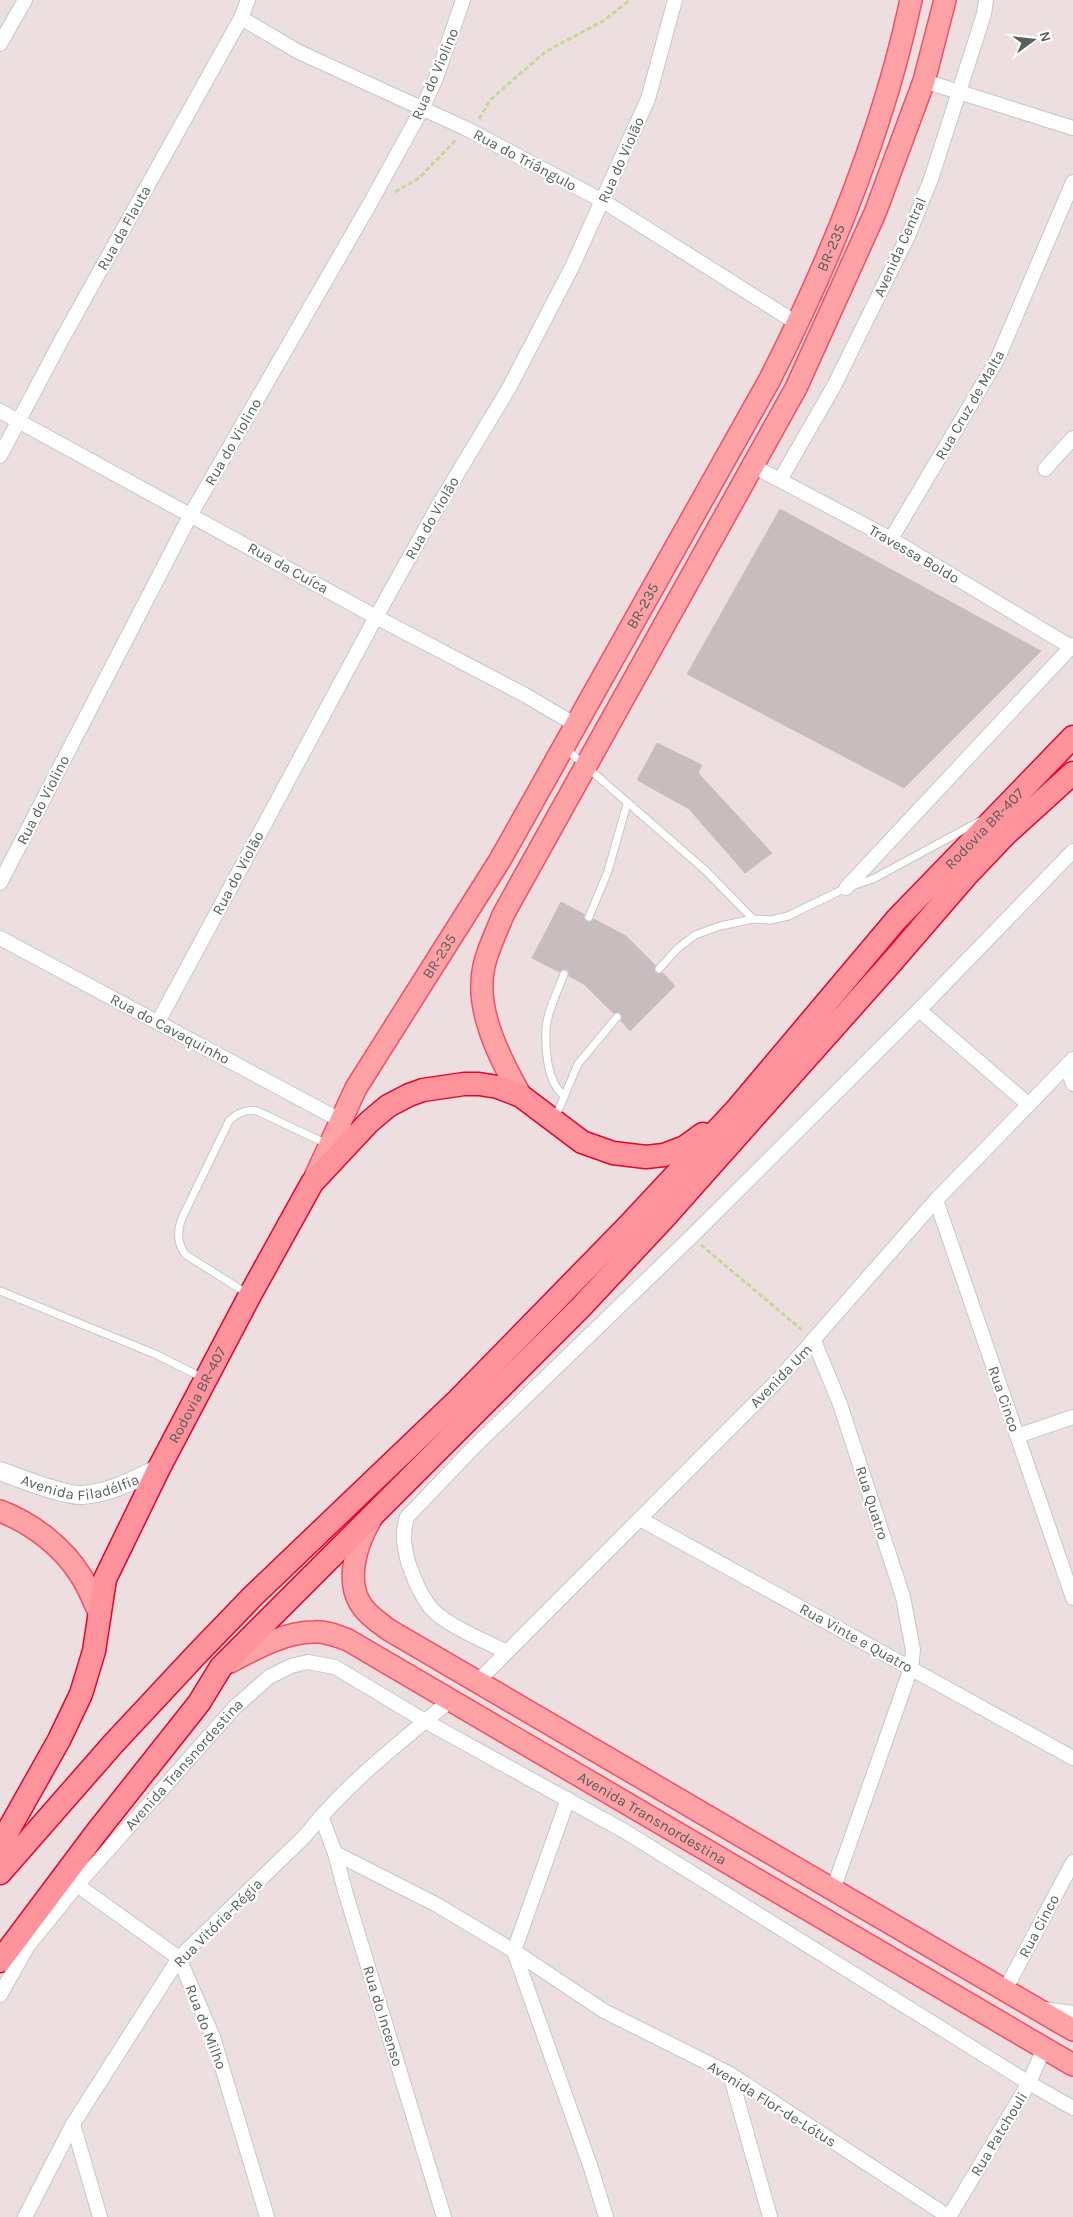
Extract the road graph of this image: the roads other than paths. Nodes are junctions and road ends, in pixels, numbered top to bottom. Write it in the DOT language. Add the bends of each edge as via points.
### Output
graph roads {
  1 [pos="25,0"];
  2 [pos="248,0"];
  3 [pos="463,0"];
  4 [pos="675,0"];
  5 [pos="911,0"];
  6 [pos="944,0"];
  7 [pos="986,0"];
  8 [pos="241,18"];
  9 [pos="0,44"];
  10 [pos="924,81"];
  11 [pos="959,92"];
  12 [pos="422,109"];
  13 [pos="1073,128"];
  14 [pos="1073,182"];
  15 [pos="603,201"];
  16 [pos="798,324"];
  17 [pos="0,411"];
  18 [pos="19,421"];
  19 [pos="1073,438"];
  20 [pos="0,456"];
  21 [pos="753,466"];
  22 [pos="1045,469"];
  23 [pos="780,480"];
  24 [pos="191,514"];
  25 [pos="891,539"];
  26 [pos="376,617"];
  27 [pos="1072,646"];
  28 [pos="576,725"];
  29 [pos="1073,737"];
  30 [pos="564,747"];
  31 [pos="586,768"];
  32 [pos="1073,773"];
  33 [pos="627,804"];
  34 [pos="1002,808"];
  35 [pos="1073,852"];
  36 [pos="0,884"];
  37 [pos="846,888"];
  38 [pos="589,917"];
  39 [pos="753,920"];
  40 [pos="0,938"];
  41 [pos="659,969"];
  42 [pos="564,974"];
  43 [pos="919,1010"];
  44 [pos="617,1017"];
  45 [pos="158,1022"];
  46 [pos="1070,1063"];
  47 [pos="1073,1084"];
  48 [pos="564,1095"];
  49 [pos="521,1096"];
  50 [pos="1028,1105"];
  51 [pos="736,1110"];
  52 [pos="340,1120"];
  53 [pos="554,1121"];
  54 [pos="330,1145"];
  55 [pos="312,1183"];
  56 [pos="936,1200"];
  57 [pos="0,1291"];
  58 [pos="250,1295"];
  59 [pos="814,1341"];
  60 [pos="206,1379"];
  61 [pos="1073,1418"];
  62 [pos="458,1429"];
  63 [pos="1017,1436"];
  64 [pos="475,1446"];
  65 [pos="160,1468"];
  66 [pos="0,1472"];
  67 [pos="378,1509"];
  68 [pos="0,1511"];
  69 [pos="640,1519"];
  70 [pos="1073,1598"];
  71 [pos="100,1615"];
  72 [pos="506,1652"];
  73 [pos="221,1667"];
  74 [pos="911,1668"];
  75 [pos="477,1682"];
  76 [pos="450,1700"];
  77 [pos="425,1721"];
  78 [pos="1073,1758"];
  79 [pos="568,1799"];
  80 [pos="321,1816"];
  81 [pos="0,1845"];
  82 [pos="335,1852"];
  83 [pos="1073,1862"];
  84 [pos="0,1874"];
  85 [pos="77,1885"];
  86 [pos="833,1890"];
  87 [pos="514,1951"];
  88 [pos="178,1958"];
  89 [pos="0,1960"];
  90 [pos="1005,1990"];
  91 [pos="0,1995"];
  92 [pos="1037,2009"];
  93 [pos="1073,2013"];
  94 [pos="1073,2030"];
  95 [pos="1044,2048"];
  96 [pos="1073,2065"];
  97 [pos="730,2074"];
  98 [pos="1029,2083"];
  99 [pos="1073,2108"];
  100 [pos="73,2124"];
  101 [pos="25,2217"];
  102 [pos="100,2217"];
  103 [pos="267,2217"];
  104 [pos="444,2217"];
  105 [pos="606,2217"];
  106 [pos="770,2217"];
  107 [pos="949,2217"];
  1 -- 9 [label="street"];
  2 -- 8 [label="street, Rua da Flauta"];
  3 -- 12 [label="street, Rua do Violino"];
  4 -- 15 [label="street, Rua do Violão" via="648,99"];
  5 -- 16 [label="main road, BR-235 / BR-235" via="894,72 870,145"];
  6 -- 10 [label="main road, BR-235 / BR-235"];
  7 -- 11 [label="street, Avenida Central"];
  8 -- 12 [label="street, Rua do Triângulo" via="299,52"];
  8 -- 18 [label="street, Rua da Flauta"];
  10 -- 11 [label="street"];
  10 -- 21 [label="main road, BR-235 / BR-235" via="875,213 796,388"];
  11 -- 13 [label="street"];
  11 -- 23 [label="street, Avenida Central" via="908,236 834,386"];
  12 -- 15 [label="street, Rua do Triângulo" via="467,129"];
  12 -- 24 [label="street, Rua do Violino"];
  14 -- 25 [label="street, Rua Cruz de Malta" via="997,360"];
  15 -- 16 [label="street, Rua do Triângulo"];
  15 -- 26 [label="street, Rua do Violão" via="509,388"];
  16 -- 28 [label="main road, BR-235 / BR-235"];
  17 -- 18 [label="street, Rua da Cuíca"];
  18 -- 20 [label="street, Rua da Flauta"];
  18 -- 24 [label="street, Rua da Cuíca"];
  19 -- 22 [label="street"];
  21 -- 23 [label="street, Travessa Boldo"];
  21 -- 31 [label="main road, BR-235 / BR-235"];
  23 -- 25 [label="street, Travessa Boldo"];
  24 -- 26 [label="street, Rua da Cuíca"];
  24 -- 36 [label="street, Rua do Violino"];
  25 -- 27 [label="street, Travessa Boldo"];
  26 -- 28 [label="street, Rua da Cuíca"];
  26 -- 45 [label="street, Rua do Violão"];
  27 -- 37 [label="street"];
  28 -- 30 [label="main road, BR-235 / BR-235"];
  29 -- 34 [label="highway, Rodovia BR-407"];
  30 -- 31 [label="lane"];
  30 -- 52 [label="main road, BR-235 / BR-235" via="485,885 356,1088"];
  31 -- 33 [label="lane"];
  31 -- 49 [label="main road, BR-235 / BR-235" via="503,915 484,966 484,1007 506,1070"];
  32 -- 62 [label="highway" via="1006,834 966,876 660,1223 581,1308"];
  33 -- 38 [label="lane" via="608,871"];
  33 -- 39 [label="lane" via="705,870"];
  34 -- 37 [label="lane" via="874,879"];
  34 -- 51 [label="highway, Rodovia BR-407" via="896,920"];
  35 -- 43 [label="street"];
  37 -- 39 [label="lane" via="788,916"];
  39 -- 41 [label="lane" via="695,935"];
  40 -- 45 [label="street, Rua do Cavaquinho"];
  42 -- 48 [label="lane" via="546,1028 550,1073 557,1090"];
  43 -- 50 [label="street"];
  43 -- 64 [label="street"];
  44 -- 48 [label="lane" via="578,1064"];
  45 -- 52 [label="street, Rua do Cavaquinho"];
  46 -- 47 [label="street"];
  46 -- 50 [label="street, Avenida Um"];
  48 -- 53 [label="lane"];
  49 -- 53 [label="highway"];
  49 -- 55 [label="highway, Rodovia BR-407" via="479,1084 442,1087 409,1095 388,1106 369,1122"];
  50 -- 56 [label="street, Avenida Um"];
  51 -- 53 [label="highway" via="685,1147 664,1155 646,1157 597,1149"];
  51 -- 84 [label="highway" via="458,1400 203,1648 113,1744"];
  52 -- 54 [label="main road, BR-235 / BR-235"];
  54 -- 55 [label="main road, BR-235 / BR-235"];
  54 -- 58 [label="lane" via="250,1110 229,1121 182,1218 178,1234 186,1255"];
  55 -- 58 [label="highway, Rodovia BR-407"];
  56 -- 59 [label="street, Avenida Um"];
  56 -- 63 [label="street, Rua Cinco"];
  57 -- 60 [label="lane" via="155,1354"];
  58 -- 60 [label="highway, Rodovia BR-407"];
  59 -- 69 [label="street, Avenida Um"];
  59 -- 74 [label="street, Rua Quatro" via="840,1404 903,1597 913,1650"];
  60 -- 65 [label="highway, Rodovia BR-407"];
  61 -- 63 [label="street"];
  62 -- 64 [label="street"];
  62 -- 67 [label="highway"];
  63 -- 70 [label="street, Rua Cinco"];
  64 -- 72 [label="street" via="407,1517 403,1540 412,1572 431,1607 444,1619"];
  65 -- 66 [label="street, Avenida Filadélfia" via="113,1488 80,1495"];
  65 -- 71 [label="highway, Rodovia BR-407" via="105,1579"];
  67 -- 73 [label="highway"];
  67 -- 75 [label="main road, Avenida Transnordestina" via="362,1534 355,1555 354,1578 359,1600 365,1610 389,1630"];
  68 -- 71 [label="main road" via="18,1518 63,1555 81,1576"];
  69 -- 72 [label="street, Avenida Um"];
  69 -- 74 [label="street, Rua Vinte e Quatro"];
  71 -- 81 [label="highway, Rodovia BR-407" via="82,1694"];
  72 -- 75 [label="street, Avenida Um"];
  73 -- 76 [label="main road, Avenida Transnordestina" via="292,1636 330,1633 348,1640"];
  73 -- 89 [label="highway" via="199,1703"];
  74 -- 78 [label="street, Rua Vinte e Quatro"];
  74 -- 86 [label="street, Rua Quatro"];
  75 -- 86 [label="main road, Avenida Transnordestina"];
  76 -- 77 [label="street, Rua Vitória-Régia"];
  76 -- 95 [label="main road, Avenida Transnordestina"];
  77 -- 79 [label="street, Avenida Transnordestina"];
  77 -- 80 [label="street, Rua Vitória-Régia"];
  77 -- 85 [label="street, Avenida Transnordestina" via="335,1666 308,1662 291,1666 269,1678 235,1707"];
  79 -- 87 [label="street"];
  79 -- 98 [label="street, Avenida Transnordestina" via="708,1881"];
  80 -- 82 [label="street, Rua do Incenso"];
  80 -- 88 [label="street, Rua Vitória-Régia" via="305,1836"];
  82 -- 87 [label="street, Avenida Flor-de-Lótus" via="437,1905"];
  82 -- 104 [label="street, Rua do Incenso"];
  83 -- 90 [label="street, Rua Cinco"];
  85 -- 88 [label="street"];
  85 -- 91 [label="street, Avenida Transnordestina" via="27,1947"];
  86 -- 90 [label="main road, Avenida Transnordestina"];
  87 -- 97 [label="street, Avenida Flor-de-Lótus" via="604,2011"];
  87 -- 105 [label="street" via="592,2168"];
  88 -- 100 [label="street, Rua Vitória-Régia"];
  88 -- 103 [label="street, Rua do Milho" via="213,2037"];
  90 -- 92 [label="main road, Avenida Transnordestina"];
  92 -- 93 [label="street"];
  92 -- 94 [label="main road, Avenida Transnordestina"];
  95 -- 96 [label="main road, Avenida Transnordestina"];
  95 -- 98 [label="street, Rua Patchouli"];
  97 -- 106 [label="street"];
  97 -- 107 [label="street, Avenida Flor-de-Lótus"];
  98 -- 99 [label="street, Avenida Transnordestina"];
  98 -- 107 [label="street, Rua Patchouli"];
  100 -- 101 [label="street, Rua Vitória-Régia"];
  100 -- 102 [label="street"];
}
